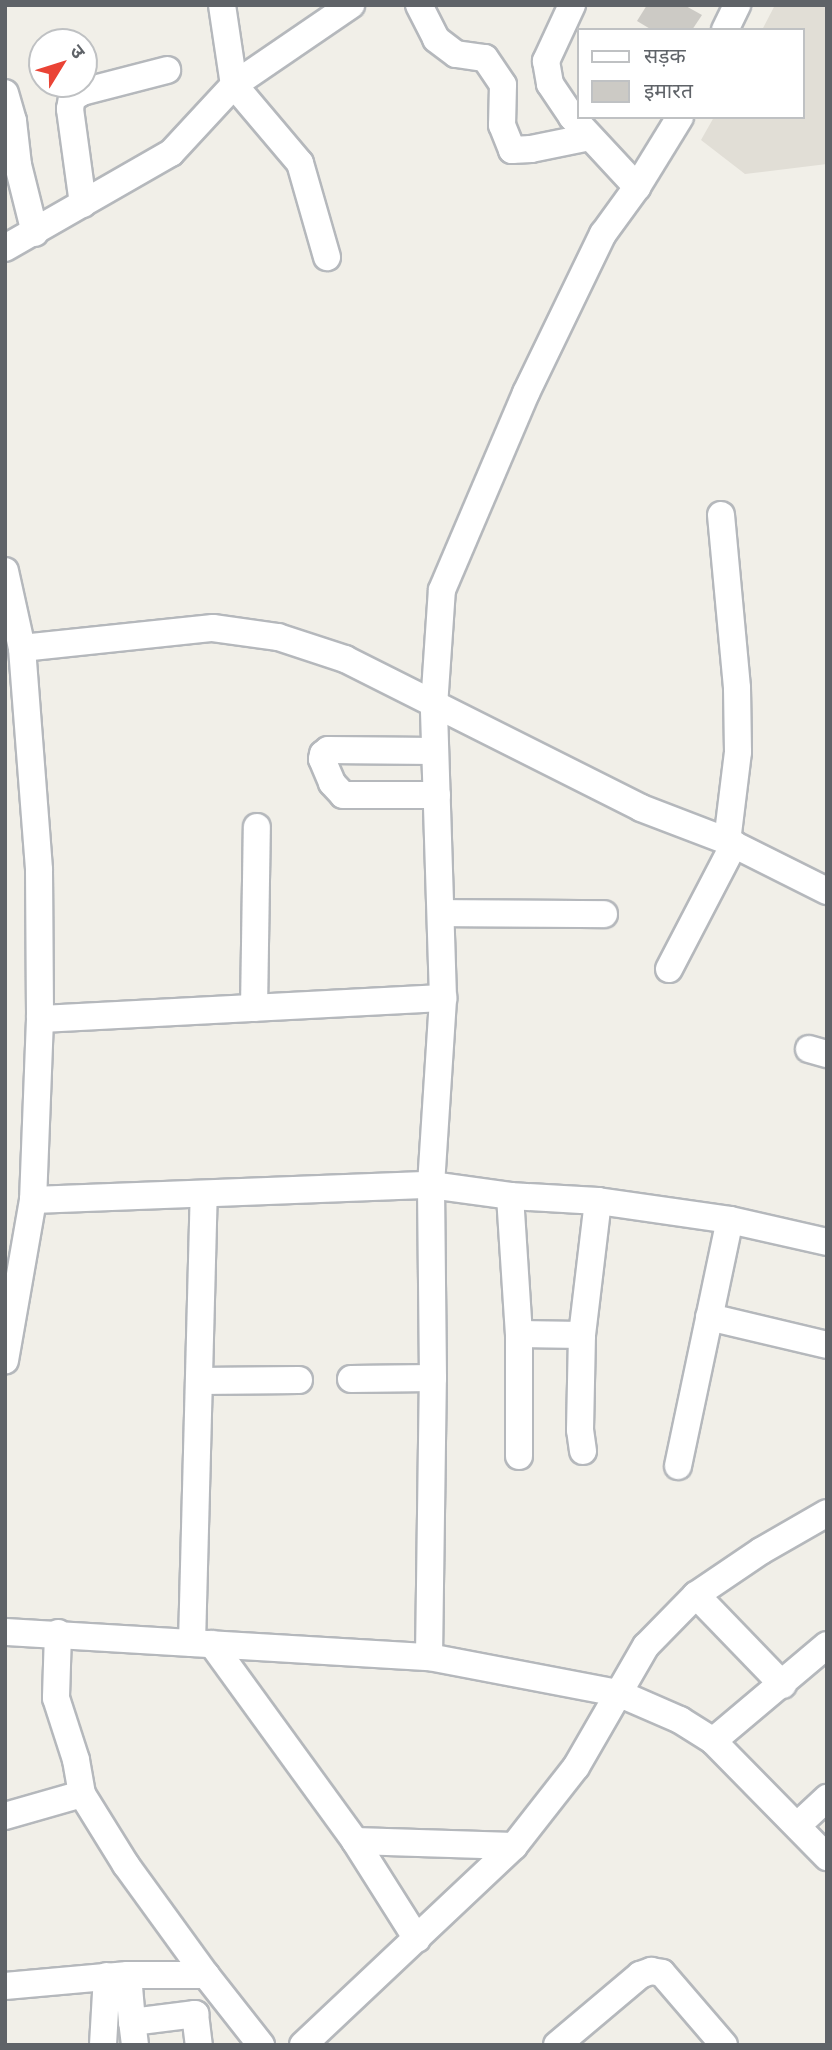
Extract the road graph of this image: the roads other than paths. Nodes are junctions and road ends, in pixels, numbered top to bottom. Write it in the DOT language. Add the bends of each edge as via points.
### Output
graph roads {
  1 [pos="222,5"];
  2 [pos="351,5"];
  3 [pos="419,5"];
  4 [pos="545,5"];
  5 [pos="572,5"];
  6 [pos="737,5"];
  7 [pos="726,28"];
  8 [pos="558,30"];
  9 [pos="167,70"];
  10 [pos="234,85"];
  11 [pos="5,93"];
  12 [pos="679,119"];
  13 [pos="590,137"];
  14 [pos="637,187"];
  15 [pos="83,204"];
  16 [pos="35,233"];
  17 [pos="5,248"];
  18 [pos="327,257"];
  19 [pos="721,515"];
  20 [pos="5,571"];
  21 [pos="22,648"];
  22 [pos="434,706"];
  23 [pos="435,751"];
  24 [pos="437,795"];
  25 [pos="257,827"];
  26 [pos="730,842"];
  27 [pos="827,891"];
  28 [pos="442,913"];
  29 [pos="604,914"];
  30 [pos="669,969"];
  31 [pos="443,999"];
  32 [pos="254,1008"];
  33 [pos="40,1019"];
  34 [pos="431,1185"];
  35 [pos="204,1194"];
  36 [pos="510,1196"];
  37 [pos="33,1200"];
  38 [pos="598,1201"];
  39 [pos="730,1220"];
  40 [pos="827,1242"];
  41 [pos="709,1317"];
  42 [pos="519,1334"];
  43 [pos="582,1335"];
  44 [pos="827,1345"];
  45 [pos="5,1362"];
  46 [pos="433,1378"];
  47 [pos="299,1380"];
  48 [pos="351,1380"];
  49 [pos="200,1381"];
  50 [pos="583,1451"];
  51 [pos="519,1457"];
  52 [pos="678,1465"];
  53 [pos="823,1520"];
  54 [pos="696,1595"];
  55 [pos="5,1632"];
  56 [pos="58,1633"];
  57 [pos="202,1644"];
  58 [pos="827,1645"];
  59 [pos="429,1657"];
  60 [pos="783,1685"];
  61 [pos="618,1693"];
  62 [pos="713,1741"];
  63 [pos="82,1794"];
  64 [pos="827,1798"];
  65 [pos="5,1816"];
  66 [pos="798,1825"];
  67 [pos="355,1841"];
  68 [pos="514,1846"];
  69 [pos="827,1857"];
  70 [pos="417,1938"];
  71 [pos="205,1975"];
  72 [pos="118,1976"];
  73 [pos="5,1986"];
  74 [pos="133,2034"];
  75 [pos="103,2045"];
  76 [pos="199,2045"];
  77 [pos="261,2045"];
  78 [pos="303,2045"];
  79 [pos="557,2045"];
  80 [pos="724,2045"];
  1 -- 10 [label="street"];
  2 -- 10 [label="street"];
  3 -- 13 [label="street" via="436,38 456,54 485,58 503,85 502,125 512,150"];
  4 -- 8 [label="street"];
  5 -- 8 [label="street"];
  6 -- 7 [label="street"];
  8 -- 13 [label="street" via="546,61 550,84"];
  9 -- 15 [label="street" via="72,98"];
  10 -- 15 [label="street" via="171,153"];
  10 -- 18 [label="street" via="300,163"];
  11 -- 16 [label="street"];
  12 -- 14 [label="street"];
  13 -- 14 [label="street"];
  14 -- 22 [label="street" via="603,234 567,307 442,590"];
  15 -- 16 [label="street"];
  16 -- 17 [label="street"];
  19 -- 26 [label="street" via="737,688 738,752"];
  20 -- 21 [label="street"];
  21 -- 22 [label="street" via="213,628 278,637 345,659"];
  21 -- 33 [label="street" via="38,870"];
  22 -- 23 [label="street"];
  22 -- 26 [label="street" via="641,808"];
  23 -- 24 [label="street"];
  23 -- 24 [label="street" via="328,750 322,759 343,796"];
  24 -- 28 [label="street"];
  25 -- 32 [label="street"];
  26 -- 27 [label="street"];
  26 -- 30 [label="street"];
  28 -- 29 [label="street"];
  28 -- 31 [label="street"];
  31 -- 32 [label="street"];
  31 -- 34 [label="street"];
  32 -- 33 [label="street"];
  33 -- 37 [label="street"];
  34 -- 35 [label="street"];
  34 -- 36 [label="street"];
  34 -- 46 [label="street"];
  35 -- 37 [label="street"];
  35 -- 49 [label="street"];
  36 -- 38 [label="street"];
  36 -- 42 [label="street"];
  37 -- 45 [label="street"];
  38 -- 39 [label="street"];
  38 -- 43 [label="street"];
  39 -- 40 [label="street"];
  39 -- 41 [label="street"];
  41 -- 44 [label="street"];
  41 -- 52 [label="street"];
  42 -- 43 [label="street"];
  42 -- 51 [label="street"];
  43 -- 50 [label="street"];
  46 -- 48 [label="street"];
  46 -- 59 [label="street"];
  47 -- 49 [label="street"];
  49 -- 57 [label="street"];
  53 -- 54 [label="street"];
  54 -- 60 [label="street"];
  54 -- 61 [label="street" via="646,1646"];
  55 -- 56 [label="street"];
  56 -- 57 [label="street"];
  56 -- 63 [label="street" via="56,1698"];
  57 -- 59 [label="street"];
  57 -- 67 [label="street"];
  58 -- 60 [label="street"];
  59 -- 61 [label="street"];
  60 -- 62 [label="street"];
  61 -- 62 [label="street" via="680,1720"];
  61 -- 68 [label="street" via="576,1767"];
  62 -- 66 [label="street"];
  63 -- 65 [label="street"];
  63 -- 71 [label="street"];
  64 -- 66 [label="street"];
  66 -- 69 [label="street"];
  67 -- 68 [label="street"];
  67 -- 70 [label="street"];
  68 -- 70 [label="street"];
  70 -- 78 [label="street"];
  71 -- 72 [label="street"];
  71 -- 77 [label="street"];
  72 -- 73 [label="street"];
  72 -- 74 [label="street"];
  72 -- 75 [label="street"];
  74 -- 76 [label="street" via="195,2014"];
  79 -- 80 [label="street" via="651,1970 662,1973"];
}
